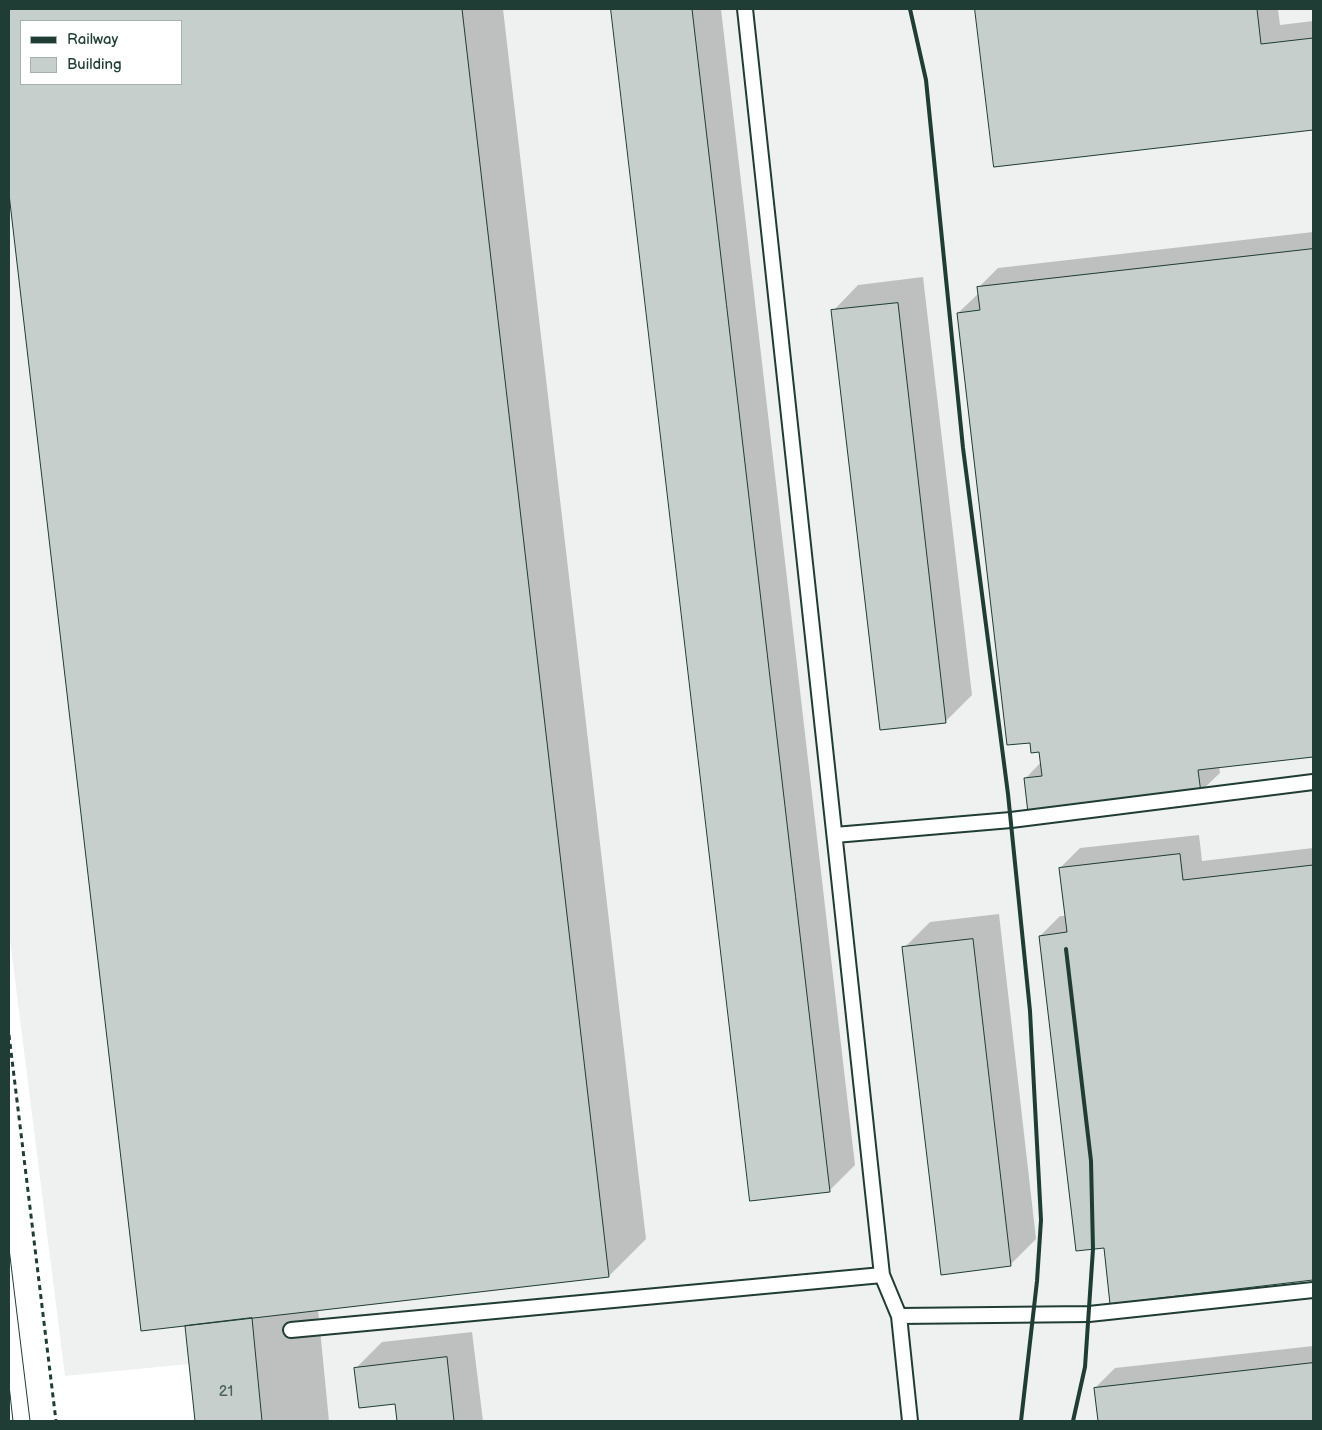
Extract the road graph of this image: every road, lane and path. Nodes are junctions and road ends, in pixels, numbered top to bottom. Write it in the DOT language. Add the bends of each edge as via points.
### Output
graph roads {
  1 [pos="745,9"];
  2 [pos="1313,782"];
  3 [pos="834,835"];
  4 [pos="9,1035"];
  5 [pos="882,1275"];
  6 [pos="1313,1290"];
  7 [pos="899,1316"];
  8 [pos="290,1330"];
  9 [pos="56,1421"];
  10 [pos="910,1421"];
  1 -- 3 [label="lane"];
  2 -- 3 [label="lane" via="1011,820"];
  3 -- 5 [label="lane"];
  4 -- 9 [label="path"];
  5 -- 7 [label="lane"];
  5 -- 8 [label="lane"];
  6 -- 7 [label="lane" via="1089,1314"];
  7 -- 10 [label="lane"];
}
